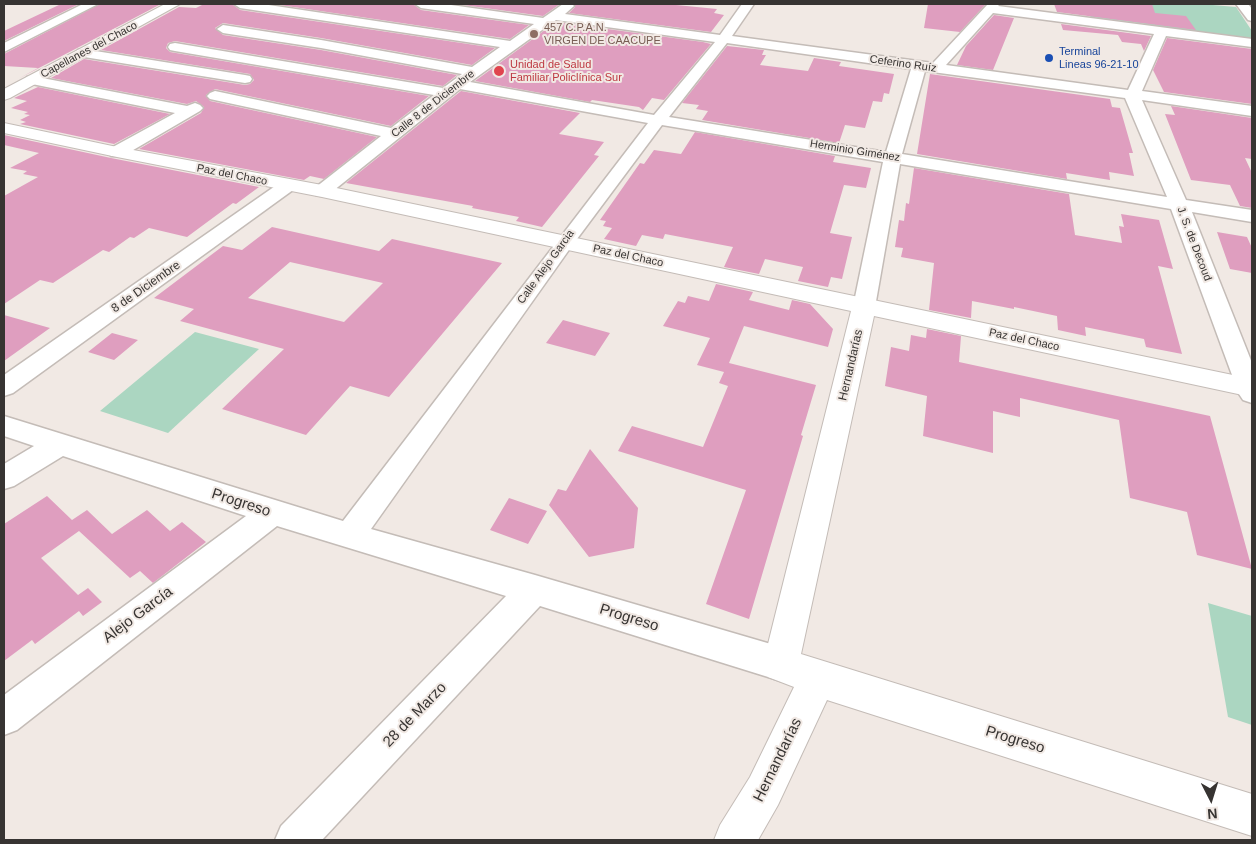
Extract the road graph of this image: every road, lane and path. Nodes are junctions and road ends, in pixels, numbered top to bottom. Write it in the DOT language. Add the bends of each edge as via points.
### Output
graph roads {
  1 [pos="92,4"];
  2 [pos="174,4"];
  3 [pos="240,4"];
  4 [pos="421,4"];
  5 [pos="570,4"];
  6 [pos="748,4"];
  7 [pos="1246,5"];
  8 [pos="992,6"];
  9 [pos="1252,17"];
  10 [pos="549,19"];
  11 [pos="223,29"];
  12 [pos="1160,32"];
  13 [pos="723,40"];
  14 [pos="1252,43"];
  15 [pos="512,45"];
  16 [pos="175,47"];
  17 [pos="4,48"];
  18 [pos="83,53"];
  19 [pos="927,68"];
  20 [pos="475,72"];
  21 [pos="32,80"];
  22 [pos="453,88"];
  23 [pos="4,95"];
  24 [pos="215,96"];
  25 [pos="1132,96"];
  26 [pos="189,111"];
  27 [pos="1252,111"];
  28 [pos="658,120"];
  29 [pos="4,128"];
  30 [pos="394,134"];
  31 [pos="117,152"];
  32 [pos="893,157"];
  33 [pos="287,186"];
  34 [pos="322,191"];
  35 [pos="1179,204"];
  36 [pos="1252,216"];
  37 [pos="564,243"];
  38 [pos="864,307"];
  39 [pos="4,388"];
  40 [pos="1252,390"];
  41 [pos="4,426"];
  42 [pos="59,445"];
  43 [pos="4,478"];
  44 [pos="272,513"];
  45 [pos="350,534"];
  46 [pos="535,589"];
  47 [pos="781,664"];
  48 [pos="818,678"];
  49 [pos="4,717"];
  50 [pos="1252,815"];
  51 [pos="295,840"];
  52 [pos="735,840"];
  1 -- 17 [label="street"];
  2 -- 18 [label="street, Capellanes del Chaco"];
  3 -- 15 [label="street"];
  4 -- 10 [label="street, Ceferino Ruíz"];
  5 -- 10 [label="street, Calle 8 de Diciembre"];
  6 -- 13 [label="street, Calle Alejo Garcia"];
  7 -- 9 [label="street"];
  8 -- 12 [label="street"];
  8 -- 19 [label="street, Hernandarías"];
  10 -- 13 [label="street, Ceferino Ruíz"];
  10 -- 15 [label="street, Calle 8 de Diciembre"];
  11 -- 20 [label="street"];
  12 -- 14 [label="street"];
  12 -- 25 [label="street"];
  13 -- 19 [label="street, Ceferino Ruíz"];
  13 -- 28 [label="street, Calle Alejo Garcia"];
  15 -- 20 [label="street, Calle 8 de Diciembre"];
  16 -- 22 [label="street, Herminio Giménez"];
  18 -- 21 [label="street, Capellanes del Chaco"];
  18 -- 24 [label="street" via="246,79"];
  19 -- 25 [label="street, Ceferino Ruíz"];
  19 -- 32 [label="street, Hernandarías"];
  20 -- 22 [label="street, Calle 8 de Diciembre"];
  21 -- 23 [label="street, Capellanes del Chaco"];
  21 -- 26 [label="street"];
  22 -- 28 [label="street, Herminio Giménez"];
  22 -- 30 [label="street, Calle 8 de Diciembre"];
  24 -- 26 [label="street"];
  24 -- 30 [label="street"];
  25 -- 27 [label="street, Ceferino Ruíz"];
  25 -- 35 [label="street, J. S. de Decoud"];
  26 -- 31 [label="street"];
  28 -- 32 [label="street, Herminio Giménez"];
  28 -- 37 [label="street, Calle Alejo Garcia"];
  29 -- 31 [label="street, Paz del Chaco"];
  30 -- 34 [label="street, Calle 8 de Diciembre"];
  31 -- 33 [label="street, Paz del Chaco"];
  32 -- 35 [label="street, Herminio Giménez"];
  32 -- 38 [label="street, Hernandarías"];
  33 -- 34 [label="street, Paz del Chaco"];
  33 -- 39 [label="street, 8 de Diciembre"];
  34 -- 37 [label="street, Paz del Chaco"];
  35 -- 36 [label="street, Herminio Giménez"];
  35 -- 40 [label="street, J. S. de Decoud"];
  37 -- 38 [label="street, Paz del Chaco"];
  37 -- 45 [label="street, Calle Alejo Garcia"];
  38 -- 40 [label="street, Paz del Chaco"];
  38 -- 47 [label="street, Hernandarías"];
  41 -- 42 [label="street, Progreso"];
  42 -- 43 [label="street"];
  42 -- 44 [label="street, Progreso"];
  44 -- 45 [label="street, Progreso"];
  44 -- 49 [label="street, Alejo García"];
  45 -- 46 [label="street, Progreso"];
  46 -- 47 [label="street, Progreso"];
  46 -- 51 [label="street, 28 de Marzo"];
  47 -- 48 [label="street, Progreso"];
  48 -- 50 [label="street, Progreso"];
  48 -- 52 [label="street, Hernandarías" via="764,791"];
}
